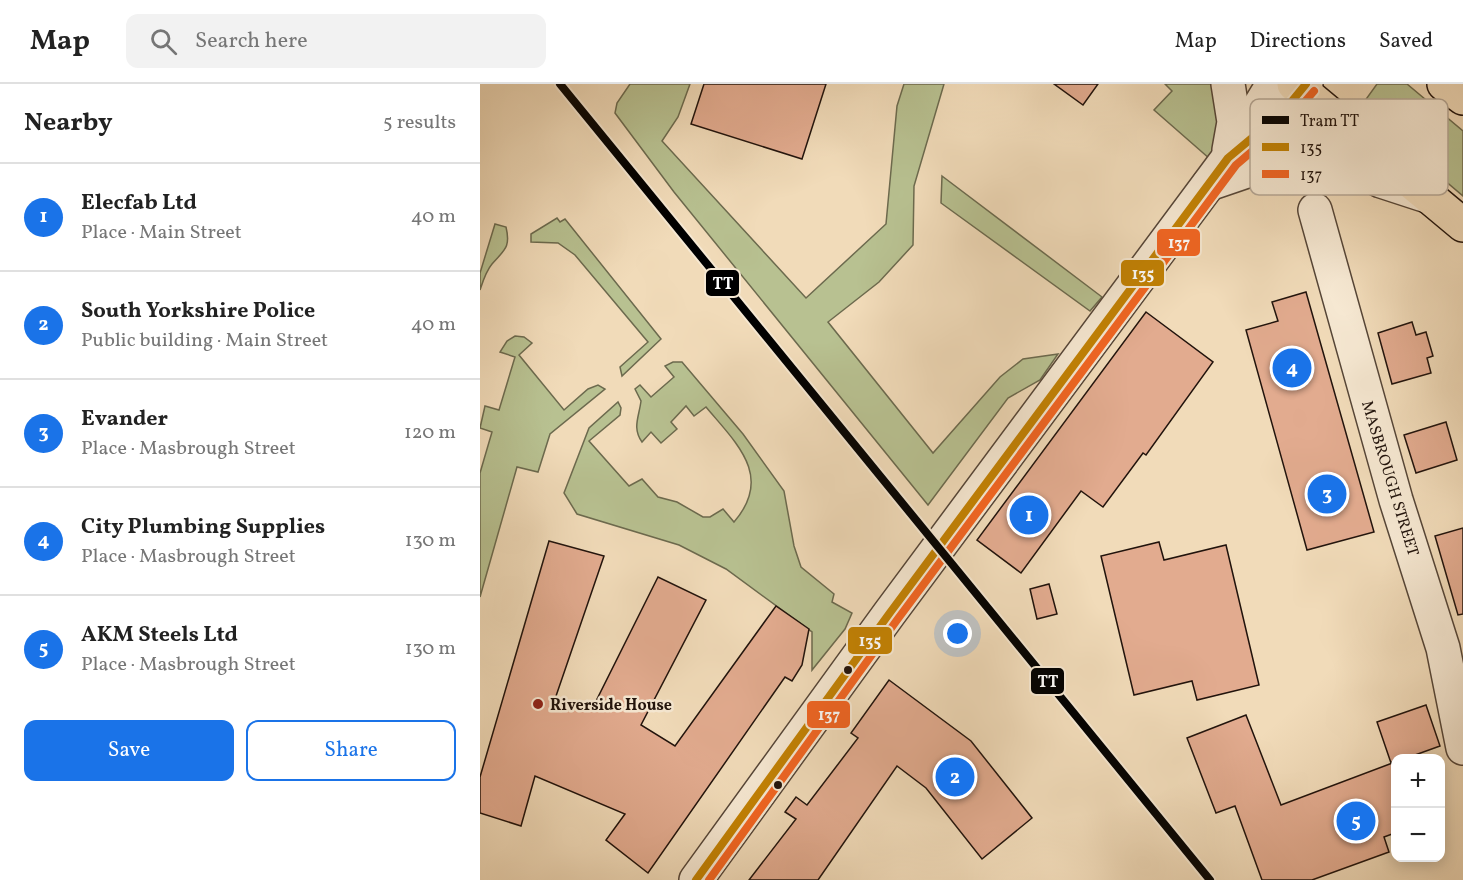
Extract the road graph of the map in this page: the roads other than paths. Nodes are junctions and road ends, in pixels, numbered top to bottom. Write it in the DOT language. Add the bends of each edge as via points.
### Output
graph roads {
  1 [pos="1228,84"];
  2 [pos="1444,84"];
  3 [pos="1294,86"];
  4 [pos="1463,98"];
  5 [pos="1310,99"];
  6 [pos="1250,140"];
  7 [pos="1228,158"];
  8 [pos="1250,170"];
  9 [pos="1209,184"];
  10 [pos="1423,195"];
  11 [pos="1428,195"];
  12 [pos="1432,198"];
  13 [pos="1315,210"];
  14 [pos="1463,225"];
  15 [pos="1453,642"];
  16 [pos="1463,748"];
  17 [pos="696,880"];
  1 -- 7 [label="street" via="1234,122"];
  2 -- 4 [label="main road"];
  3 -- 5 [label="main road"];
  6 -- 7 [label="street"];
  7 -- 9 [label="street"];
  8 -- 9 [label="street"];
  9 -- 17 [label="street"];
  10 -- 12 [label="street"];
  11 -- 12 [label="main road"];
  12 -- 14 [label="main road"];
  13 -- 15 [label="street, MASBROUGH STREET" via="1396,500"];
  15 -- 16 [label="street, MASBROUGH STREET"];
}
